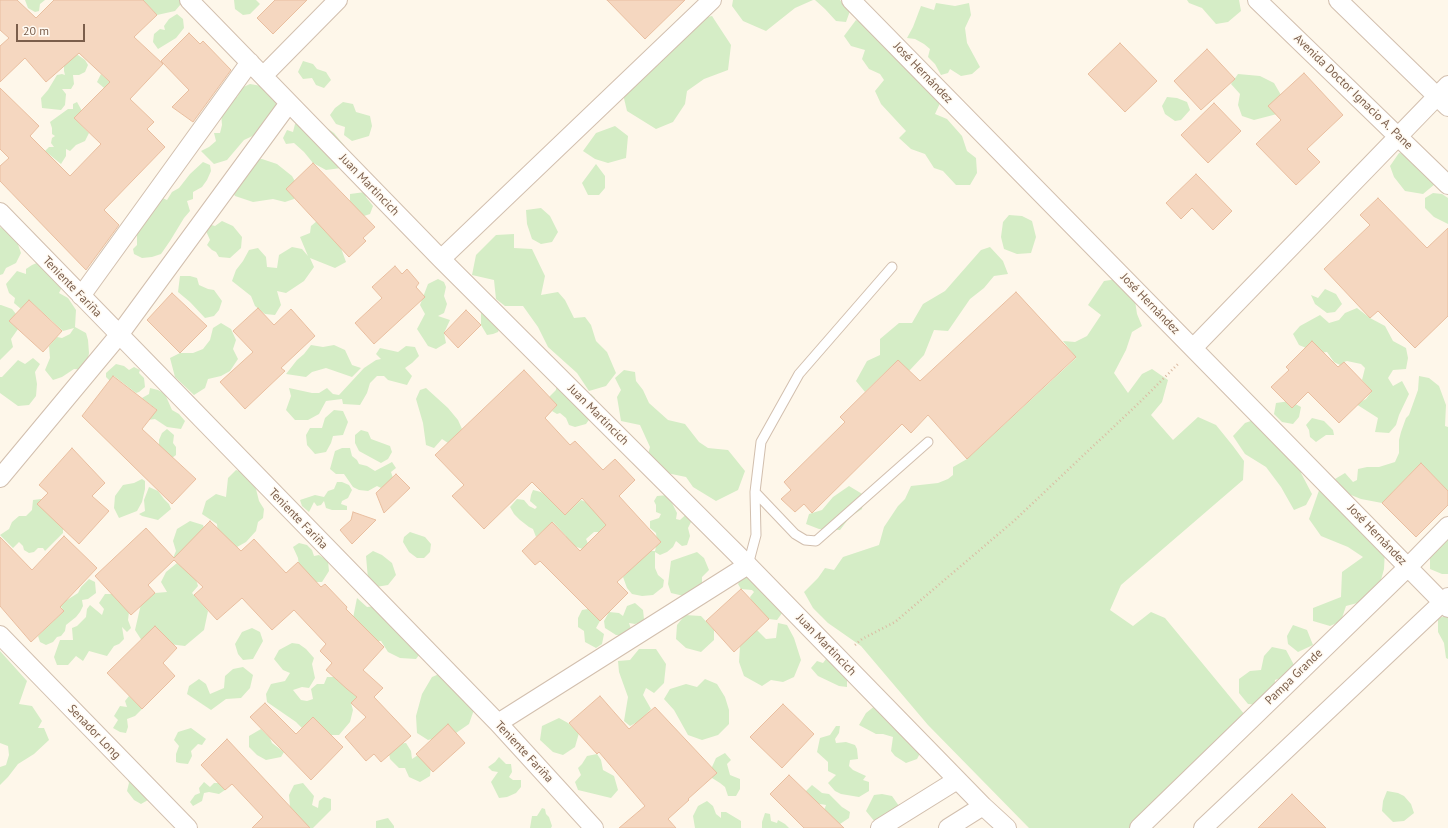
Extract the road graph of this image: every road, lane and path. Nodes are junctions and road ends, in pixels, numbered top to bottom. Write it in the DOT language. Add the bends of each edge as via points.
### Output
graph roads {
  1 [pos="189,0"];
  2 [pos="338,0"];
  3 [pos="712,0"];
  4 [pos="851,0"];
  5 [pos="1257,0"];
  6 [pos="1338,0"];
  7 [pos="250,62"];
  8 [pos="263,76"];
  9 [pos="1444,96"];
  10 [pos="289,103"];
  11 [pos="1399,137"];
  12 [pos="1448,185"];
  13 [pos="0,212"];
  14 [pos="441,259"];
  15 [pos="892,267"];
  16 [pos="81,296"];
  17 [pos="119,335"];
  18 [pos="1193,348"];
  19 [pos="928,442"];
  20 [pos="0,478"];
  21 [pos="755,492"];
  22 [pos="1448,526"];
  23 [pos="748,565"];
  24 [pos="1408,567"];
  25 [pos="1446,602"];
  26 [pos="0,635"];
  27 [pos="839,658"];
  28 [pos="498,723"];
  29 [pos="957,780"];
  30 [pos="983,806"];
  31 [pos="188,828"];
  32 [pos="594,828"];
  33 [pos="880,828"];
  34 [pos="948,828"];
  35 [pos="1008,828"];
  36 [pos="1139,828"];
  37 [pos="1203,828"];
  1 -- 7 [label="street, Juan Martincich"];
  2 -- 8 [label="street"];
  3 -- 14 [label="street"];
  4 -- 18 [label="street, José Hernández"];
  5 -- 11 [label="street, Avenida Doctor Ignacio A. Pane"];
  6 -- 9 [label="street"];
  7 -- 8 [label="street, Juan Martincich"];
  7 -- 16 [label="street"];
  8 -- 10 [label="street, Juan Martincich"];
  9 -- 11 [label="street"];
  10 -- 14 [label="street, Juan Martincich"];
  10 -- 17 [label="street"];
  11 -- 12 [label="street, Avenida Doctor Ignacio A. Pane"];
  11 -- 18 [label="street"];
  13 -- 16 [label="street, Teniente Fariña"];
  14 -- 23 [label="street, Juan Martincich"];
  15 -- 21 [label="lane" via="800,374 761,442"];
  16 -- 17 [label="street, Teniente Fariña"];
  17 -- 20 [label="street"];
  17 -- 28 [label="street, Teniente Fariña"];
  18 -- 24 [label="street, José Hernández"];
  18 -- 27 [label="path" via="1015,520 895,622 862,639"];
  19 -- 21 [label="lane" via="816,541 805,540 795,534"];
  21 -- 23 [label="lane" via="756,535"];
  22 -- 24 [label="street, Pampa Grande"];
  23 -- 27 [label="street, Juan Martincich"];
  23 -- 28 [label="street"];
  24 -- 25 [label="street, José Hernández"];
  24 -- 36 [label="street, Pampa Grande"];
  25 -- 37 [label="street"];
  26 -- 31 [label="street, Senador Long"];
  27 -- 29 [label="street, Juan Martincich"];
  28 -- 32 [label="street, Teniente Fariña"];
  29 -- 30 [label="street, Juan Martincich"];
  29 -- 33 [label="street"];
  30 -- 34 [label="street"];
  30 -- 35 [label="street, Juan Martincich"];
}
